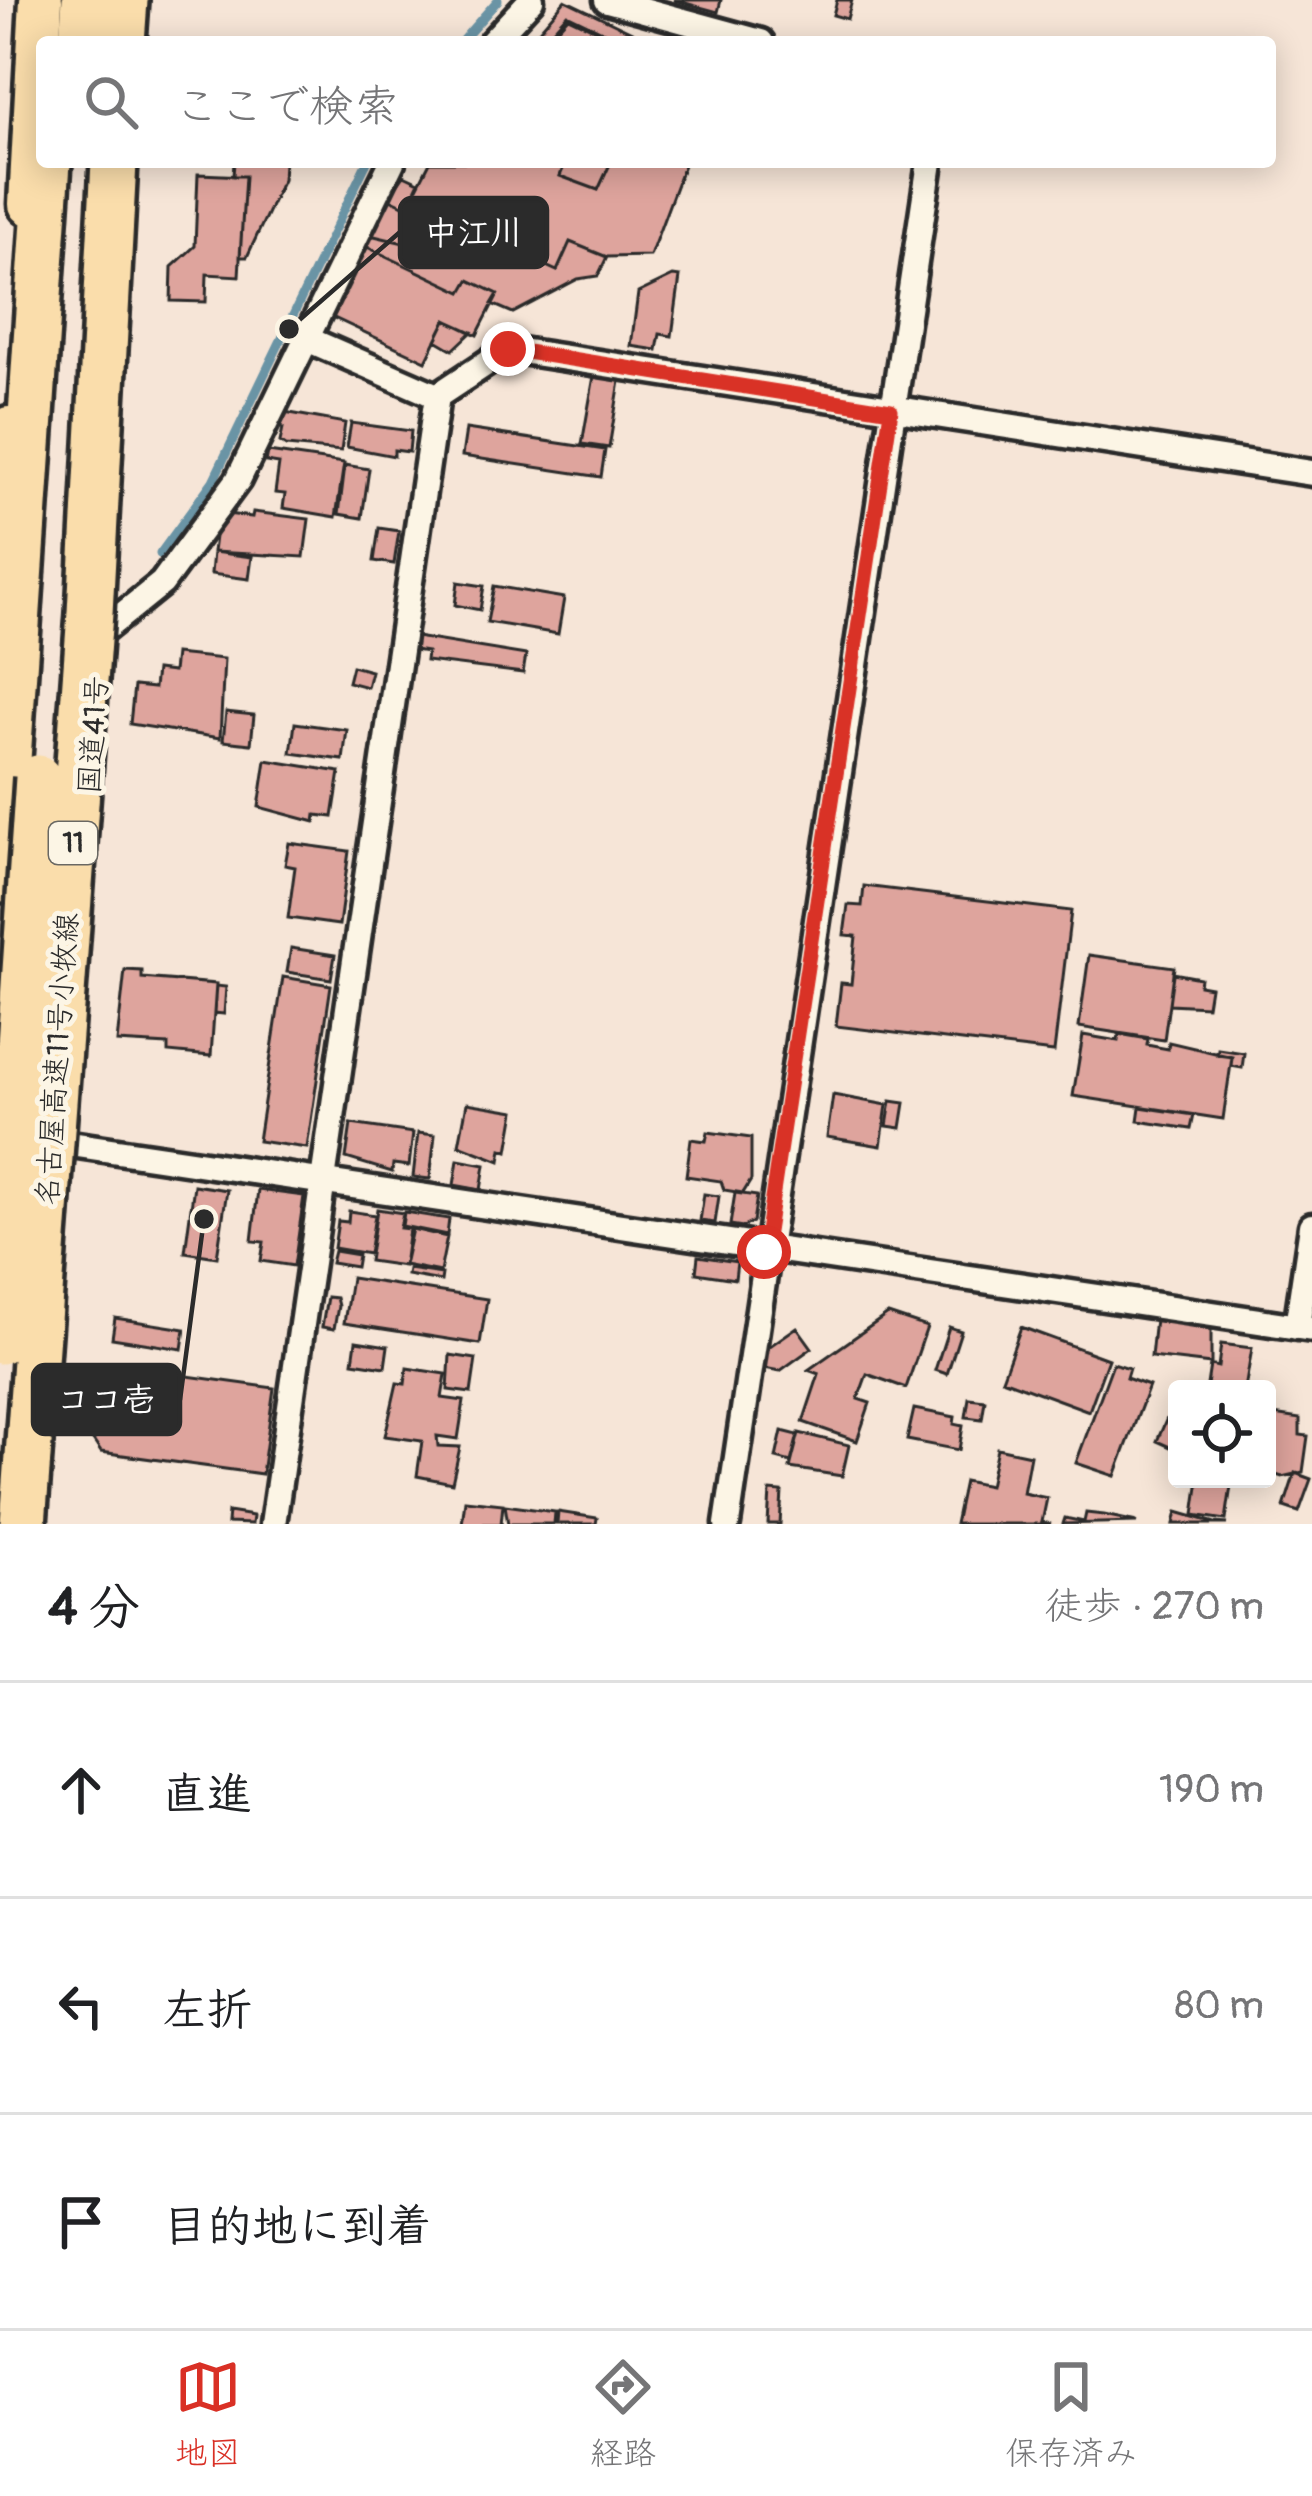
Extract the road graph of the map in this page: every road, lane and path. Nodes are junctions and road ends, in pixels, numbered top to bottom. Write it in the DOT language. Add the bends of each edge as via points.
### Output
graph roads {
  1 [pos="41,0"];
  2 [pos="59,0"];
  3 [pos="85,0"];
  4 [pos="128,0"];
  5 [pos="141,0"];
  6 [pos="530,0"];
  7 [pos="607,0"];
  8 [pos="38,36"];
  9 [pos="56,36"];
  10 [pos="82,36"];
  11 [pos="126,36"];
  12 [pos="139,36"];
  13 [pos="497,36"];
  14 [pos="739,36"];
  15 [pos="36,61"];
  16 [pos="74,168"];
  17 [pos="122,168"];
  18 [pos="122,168"];
  19 [pos="389,168"];
  20 [pos="929,168"];
  21 [pos="26,184"];
  22 [pos="307,339"];
  23 [pos="437,396"];
  24 [pos="891,410"];
  25 [pos="1312,472"];
  26 [pos="108,503"];
  27 [pos="0,528"];
  28 [pos="100,633"];
  29 [pos="0,879"];
  30 [pos="0,1132"];
  31 [pos="65,1144"];
  32 [pos="325,1184"];
  33 [pos="1312,1226"];
  34 [pos="764,1252"];
  35 [pos="1304,1328"];
  36 [pos="0,1340"];
  37 [pos="23,1524"];
  38 [pos="41,1524"];
  39 [pos="273,1524"];
  40 [pos="727,1524"];
  1 -- 8 [label="highway"];
  2 -- 9 [label="highway"];
  3 -- 10 [label="highway"];
  4 -- 11 [label="highway"];
  5 -- 12 [label="highway"];
  6 -- 13 [label="street"];
  7 -- 14 [label="street"];
  15 -- 21 [label="highway"];
  16 -- 36 [label="highway, bridge"];
  17 -- 26 [label="highway"];
  18 -- 37 [label="highway, 名古屋高速11号小牧線 / 11, bridge"];
  19 -- 22 [label="street"];
  20 -- 24 [label="street"];
  21 -- 27 [label="highway"];
  21 -- 29 [label="highway, 11"];
  22 -- 23 [label="street"];
  22 -- 28 [label="street" via="238,480 162,583"];
  23 -- 24 [label="street" via="508,349"];
  23 -- 32 [label="street"];
  24 -- 25 [label="street"];
  24 -- 34 [label="street"];
  26 -- 28 [label="highway, 国道41号"];
  28 -- 31 [label="highway, 国道41号"];
  30 -- 31 [label="street"];
  31 -- 32 [label="street"];
  31 -- 38 [label="highway, 国道41号"];
  32 -- 34 [label="street"];
  32 -- 39 [label="street"];
  33 -- 35 [label="street"];
  34 -- 35 [label="street"];
  34 -- 40 [label="street"];
}
